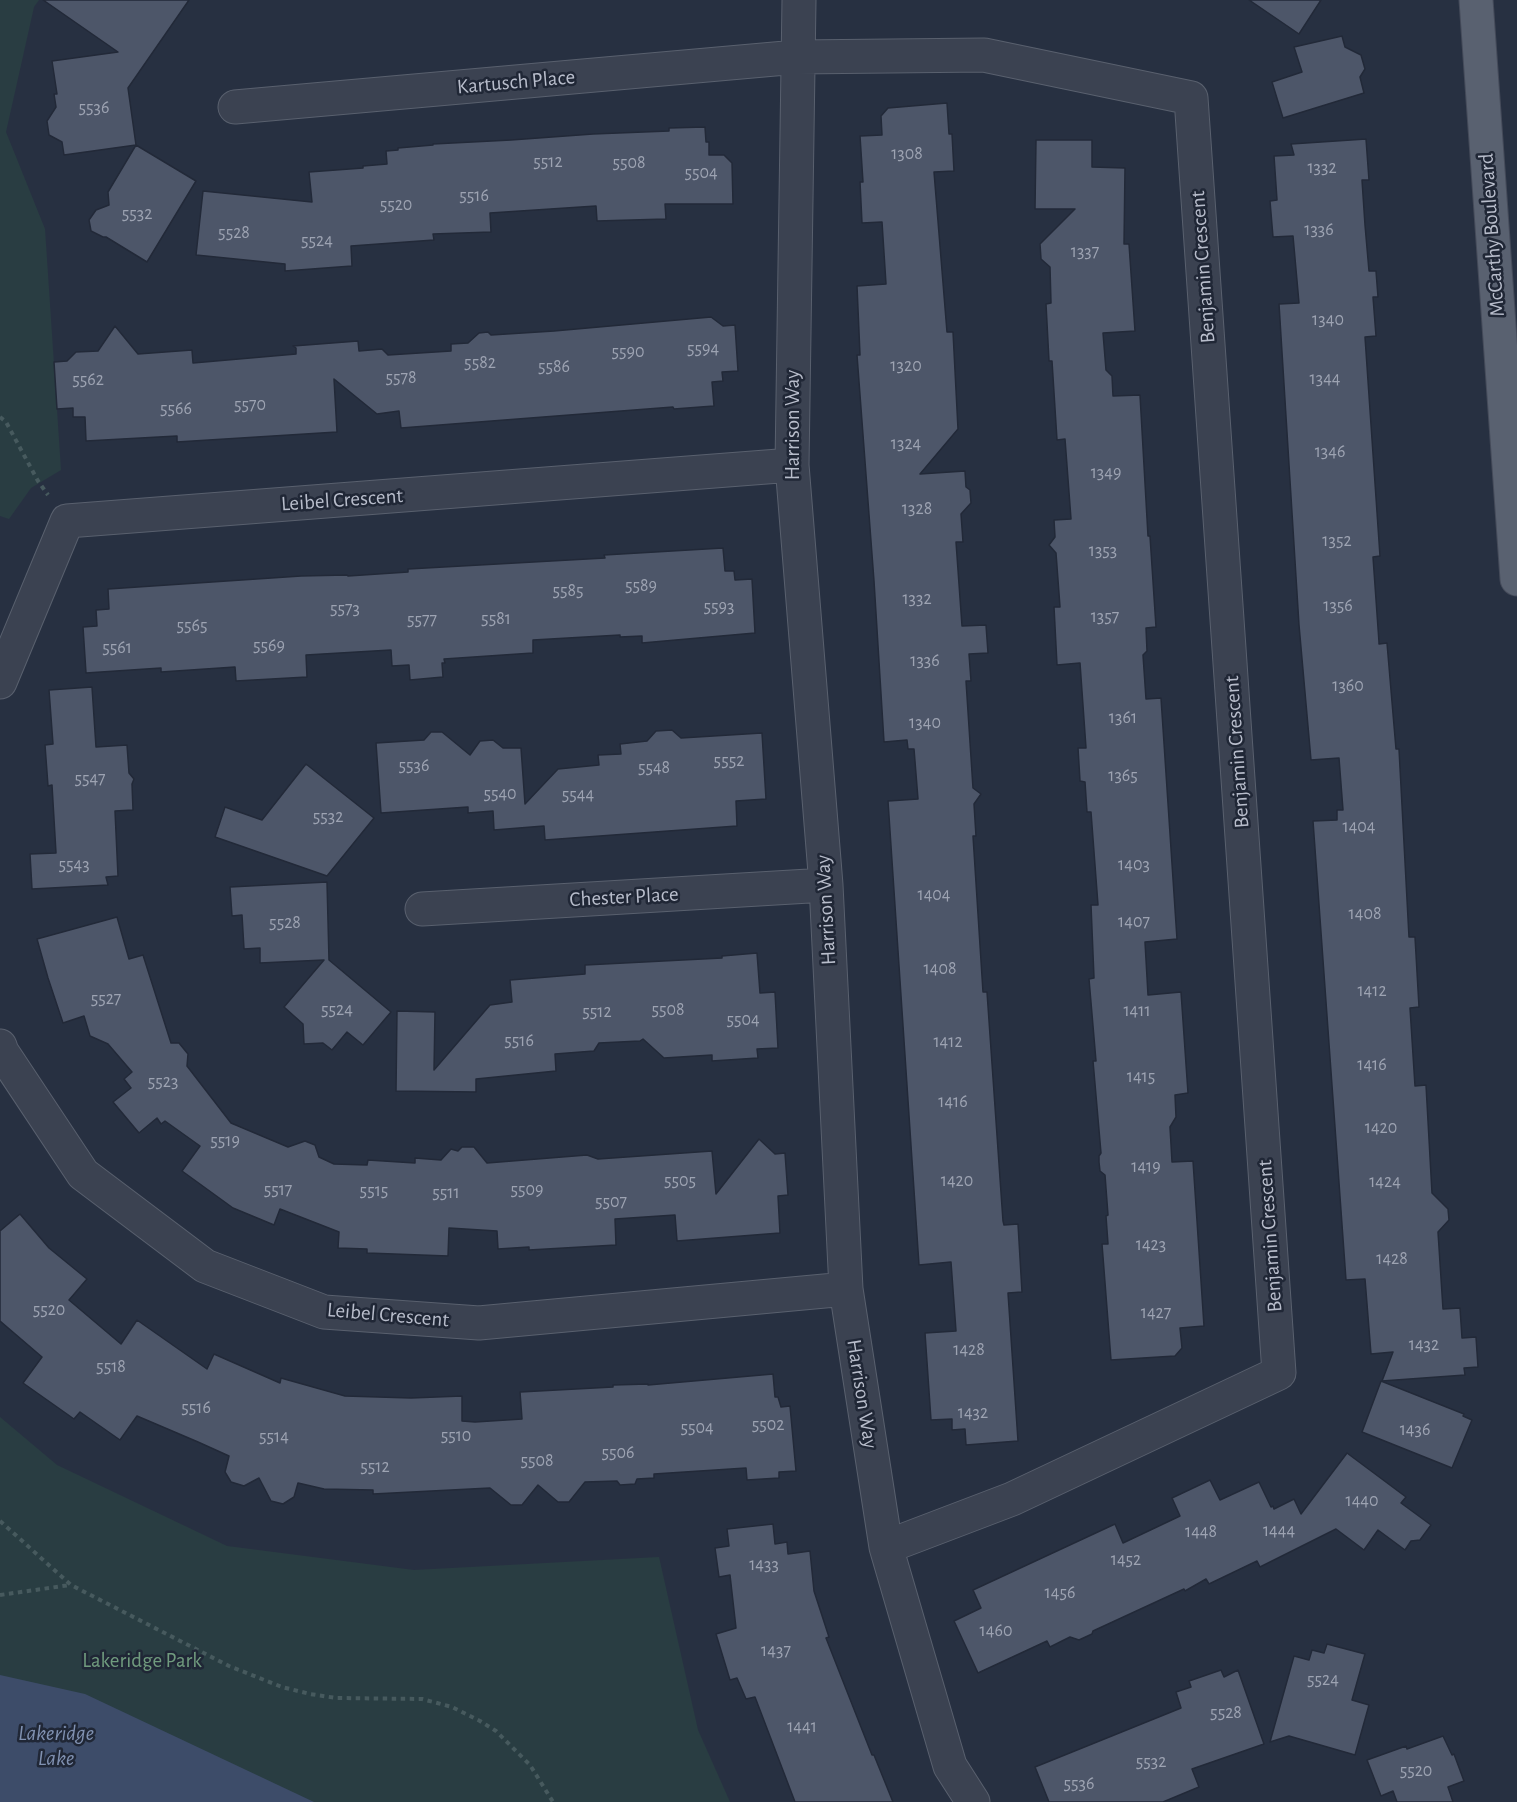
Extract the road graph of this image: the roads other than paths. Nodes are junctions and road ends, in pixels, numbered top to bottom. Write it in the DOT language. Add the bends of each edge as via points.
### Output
graph roads {
  1 [pos="799,0"];
  2 [pos="1476,0"];
  3 [pos="797,57"];
  4 [pos="235,107"];
  5 [pos="792,465"];
  6 [pos="1517,579"];
  7 [pos="0,682"];
  8 [pos="826,885"];
  9 [pos="422,909"];
  10 [pos="0,1046"];
  11 [pos="846,1289"];
  12 [pos="886,1547"];
  13 [pos="973,1802"];
  1 -- 3 [label="street, Harrison Way"];
  2 -- 6 [label="main road, McCarthy Boulevard"];
  3 -- 4 [label="street, Kartusch Place"];
  3 -- 5 [label="street, Harrison Way"];
  3 -- 12 [label="street, Benjamin Crescent" via="984,55 1191,98 1279,1372 1012,1499"];
  5 -- 7 [label="street, Leibel Crescent" via="67,521"];
  5 -- 8 [label="street, Harrison Way"];
  8 -- 9 [label="street, Chester Place"];
  8 -- 11 [label="street, Harrison Way"];
  10 -- 11 [label="street, Leibel Crescent" via="83,1174 205,1266 324,1312 479,1323"];
  11 -- 12 [label="street, Harrison Way"];
  12 -- 13 [label="street, Harrison Way" via="950,1766"];
}
